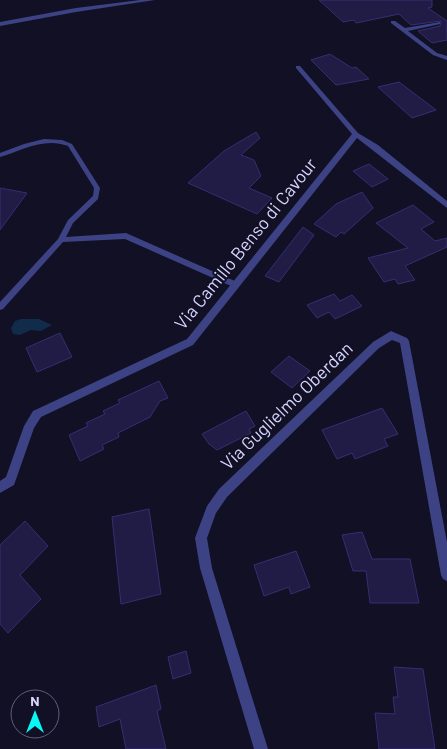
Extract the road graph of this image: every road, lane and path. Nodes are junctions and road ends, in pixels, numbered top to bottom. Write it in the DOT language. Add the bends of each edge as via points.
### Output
graph roads {
  1 [pos="152,0"];
  2 [pos="392,22"];
  3 [pos="438,23"];
  4 [pos="0,24"];
  5 [pos="404,30"];
  6 [pos="447,58"];
  7 [pos="298,67"];
  8 [pos="356,134"];
  9 [pos="0,155"];
  10 [pos="447,205"];
  11 [pos="61,240"];
  12 [pos="234,284"];
  13 [pos="0,306"];
  14 [pos="0,487"];
  15 [pos="447,575"];
  16 [pos="261,749"];
  1 -- 4 [label="street"];
  2 -- 5 [label="street"];
  3 -- 5 [label="street"];
  5 -- 6 [label="street" via="435,54"];
  7 -- 8 [label="street"];
  8 -- 10 [label="street"];
  8 -- 12 [label="street, Via Camillo Benso di Cavour"];
  9 -- 11 [label="lane" via="46,140 70,145 97,188 96,197 70,222"];
  11 -- 12 [label="lane" via="126,236"];
  11 -- 13 [label="lane"];
  12 -- 14 [label="street, Via Camillo Benso di Cavour" via="190,342 37,414 29,426 10,481"];
  15 -- 16 [label="street, Via Guglielmo Oberdan" via="404,341 391,335 376,344 223,493 210,510 201,538 206,568"];
}
